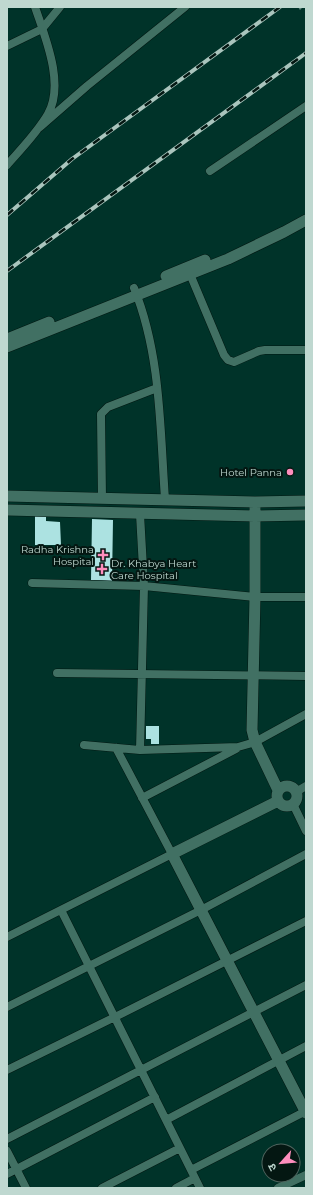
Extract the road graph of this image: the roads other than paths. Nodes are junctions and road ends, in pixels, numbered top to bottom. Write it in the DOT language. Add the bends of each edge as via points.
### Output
graph roads {
  1 [pos="35,7"];
  2 [pos="60,7"];
  3 [pos="185,7"];
  4 [pos="42,29"];
  5 [pos="7,46"];
  6 [pos="306,106"];
  7 [pos="40,126"];
  8 [pos="7,163"];
  9 [pos="210,171"];
  10 [pos="306,211"];
  11 [pos="306,220"];
  12 [pos="190,274"];
  13 [pos="135,292"];
  14 [pos="7,339"];
  15 [pos="7,347"];
  16 [pos="306,350"];
  17 [pos="157,388"];
  18 [pos="7,496"];
  19 [pos="102,499"];
  20 [pos="165,499"];
  21 [pos="306,501"];
  22 [pos="255,502"];
  23 [pos="7,510"];
  24 [pos="140,514"];
  25 [pos="306,515"];
  26 [pos="255,516"];
  27 [pos="32,583"];
  28 [pos="144,586"];
  29 [pos="255,597"];
  30 [pos="306,597"];
  31 [pos="57,673"];
  32 [pos="142,675"];
  33 [pos="254,675"];
  34 [pos="306,676"];
  35 [pos="306,714"];
  36 [pos="255,742"];
  37 [pos="84,745"];
  38 [pos="238,747"];
  39 [pos="116,748"];
  40 [pos="140,750"];
  41 [pos="301,789"];
  42 [pos="278,796"];
  43 [pos="142,798"];
  44 [pos="293,804"];
  45 [pos="306,831"];
  46 [pos="172,854"];
  47 [pos="306,854"];
  48 [pos="61,910"];
  49 [pos="201,910"];
  50 [pos="306,921"];
  51 [pos="7,937"];
  52 [pos="227,961"];
  53 [pos="89,965"];
  54 [pos="306,985"];
  55 [pos="7,1007"];
  56 [pos="254,1012"];
  57 [pos="115,1017"];
  58 [pos="306,1046"];
  59 [pos="279,1061"];
  60 [pos="7,1070"];
  61 [pos="141,1070"];
  62 [pos="155,1097"];
  63 [pos="306,1112"];
  64 [pos="166,1120"];
  65 [pos="7,1139"];
  66 [pos="180,1148"];
  67 [pos="7,1151"];
  68 [pos="16,1170"];
  69 [pos="7,1174"];
  70 [pos="193,1174"];
  71 [pos="306,1175"];
  72 [pos="26,1188"];
  73 [pos="102,1188"];
  74 [pos="176,1188"];
  75 [pos="200,1188"];
  76 [pos="278,1188"];
  1 -- 4 [label="street"];
  2 -- 4 [label="street"];
  3 -- 7 [label="street"];
  4 -- 5 [label="street"];
  4 -- 7 [label="street" via="51,56 54,78 49,112"];
  6 -- 9 [label="street"];
  7 -- 8 [label="street"];
  10 -- 13 [label="main road" via="247,243"];
  11 -- 12 [label="main road" via="257,246"];
  12 -- 13 [label="main road"];
  12 -- 16 [label="street" via="228,360 234,362 265,350"];
  13 -- 14 [label="main road"];
  13 -- 15 [label="main road"];
  13 -- 17 [label="street" via="152,348"];
  17 -- 19 [label="street" via="108,407 101,414"];
  17 -- 20 [label="street"];
  18 -- 19 [label="main road"];
  19 -- 20 [label="main road"];
  20 -- 22 [label="main road"];
  21 -- 22 [label="main road"];
  22 -- 26 [label="main road"];
  23 -- 24 [label="main road"];
  24 -- 26 [label="main road"];
  24 -- 28 [label="street"];
  25 -- 26 [label="main road"];
  26 -- 29 [label="main road"];
  27 -- 28 [label="street"];
  28 -- 29 [label="street"];
  28 -- 32 [label="street"];
  29 -- 30 [label="street"];
  29 -- 33 [label="main road"];
  31 -- 32 [label="street"];
  32 -- 33 [label="street"];
  32 -- 40 [label="street"];
  33 -- 34 [label="street"];
  33 -- 36 [label="main road" via="252,730"];
  35 -- 36 [label="street"];
  36 -- 38 [label="street"];
  36 -- 42 [label="main road"];
  37 -- 39 [label="street"];
  38 -- 40 [label="street"];
  38 -- 43 [label="street"];
  39 -- 40 [label="street"];
  39 -- 43 [label="street"];
  41 -- 42 [label="main road" via="288,786 281,788"];
  41 -- 44 [label="main road"];
  42 -- 44 [label="main road" via="283,805"];
  42 -- 46 [label="main road"];
  43 -- 46 [label="street"];
  44 -- 45 [label="street"];
  46 -- 48 [label="street"];
  46 -- 49 [label="main road"];
  47 -- 49 [label="street"];
  48 -- 51 [label="street"];
  48 -- 53 [label="street"];
  49 -- 52 [label="main road"];
  49 -- 53 [label="street"];
  50 -- 52 [label="street"];
  52 -- 56 [label="main road"];
  52 -- 57 [label="street"];
  53 -- 55 [label="street"];
  53 -- 57 [label="street"];
  54 -- 56 [label="street"];
  56 -- 59 [label="main road"];
  56 -- 61 [label="street"];
  57 -- 60 [label="street"];
  57 -- 61 [label="street"];
  58 -- 59 [label="street"];
  59 -- 63 [label="main road"];
  59 -- 64 [label="street"];
  61 -- 62 [label="street"];
  61 -- 65 [label="street"];
  62 -- 64 [label="street"];
  62 -- 68 [label="street"];
  63 -- 70 [label="street"];
  64 -- 66 [label="street"];
  66 -- 70 [label="street"];
  66 -- 73 [label="street"];
  67 -- 68 [label="street"];
  68 -- 69 [label="street"];
  68 -- 72 [label="street"];
  70 -- 74 [label="street"];
  70 -- 75 [label="street"];
  71 -- 76 [label="street"];
}
